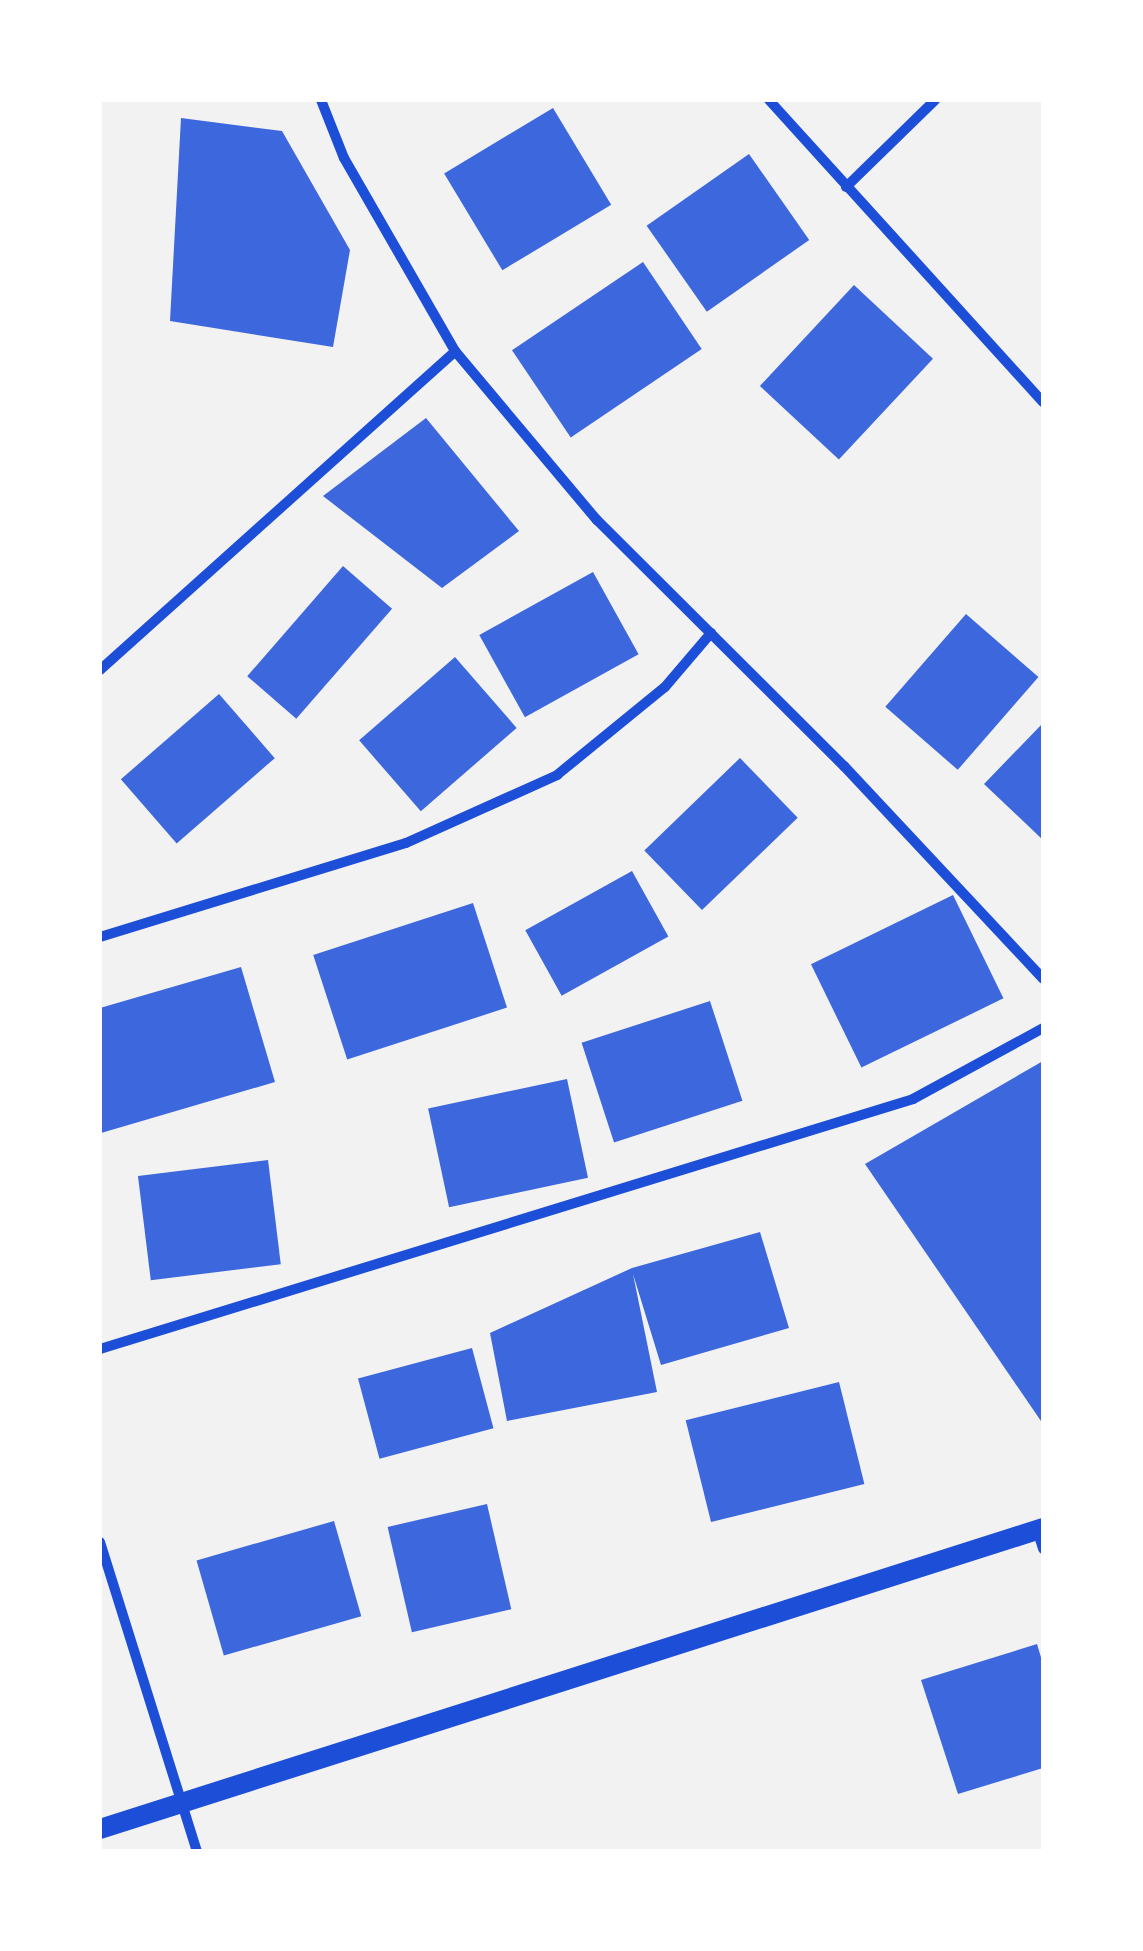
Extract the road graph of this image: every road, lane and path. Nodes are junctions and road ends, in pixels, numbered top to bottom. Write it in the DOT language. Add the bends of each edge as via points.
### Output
graph roads {
  1 [pos="321,100"];
  2 [pos="769,100"];
  3 [pos="934,100"];
  4 [pos="846,187"];
  5 [pos="455,351"];
  6 [pos="1043,402"];
  7 [pos="710,633"];
  8 [pos="100,670"];
  9 [pos="100,937"];
  10 [pos="1043,979"];
  11 [pos="1043,1028"];
  12 [pos="100,1349"];
  13 [pos="1041,1536"];
  14 [pos="100,1542"];
  15 [pos="182,1804"];
  16 [pos="100,1829"];
  17 [pos="197,1851"];
  1 -- 5 [label="street" via="344,158"];
  2 -- 4 [label="street"];
  3 -- 4 [label="street"];
  4 -- 6 [label="street"];
  5 -- 7 [label="street" via="597,520"];
  5 -- 8 [label="street"];
  7 -- 9 [label="street" via="665,687 557,775 406,843"];
  7 -- 10 [label="street"];
  11 -- 12 [label="street" via="913,1099"];
  13 -- 15 [label="main road"];
  14 -- 15 [label="street"];
  15 -- 16 [label="main road"];
  15 -- 17 [label="street"];
}
